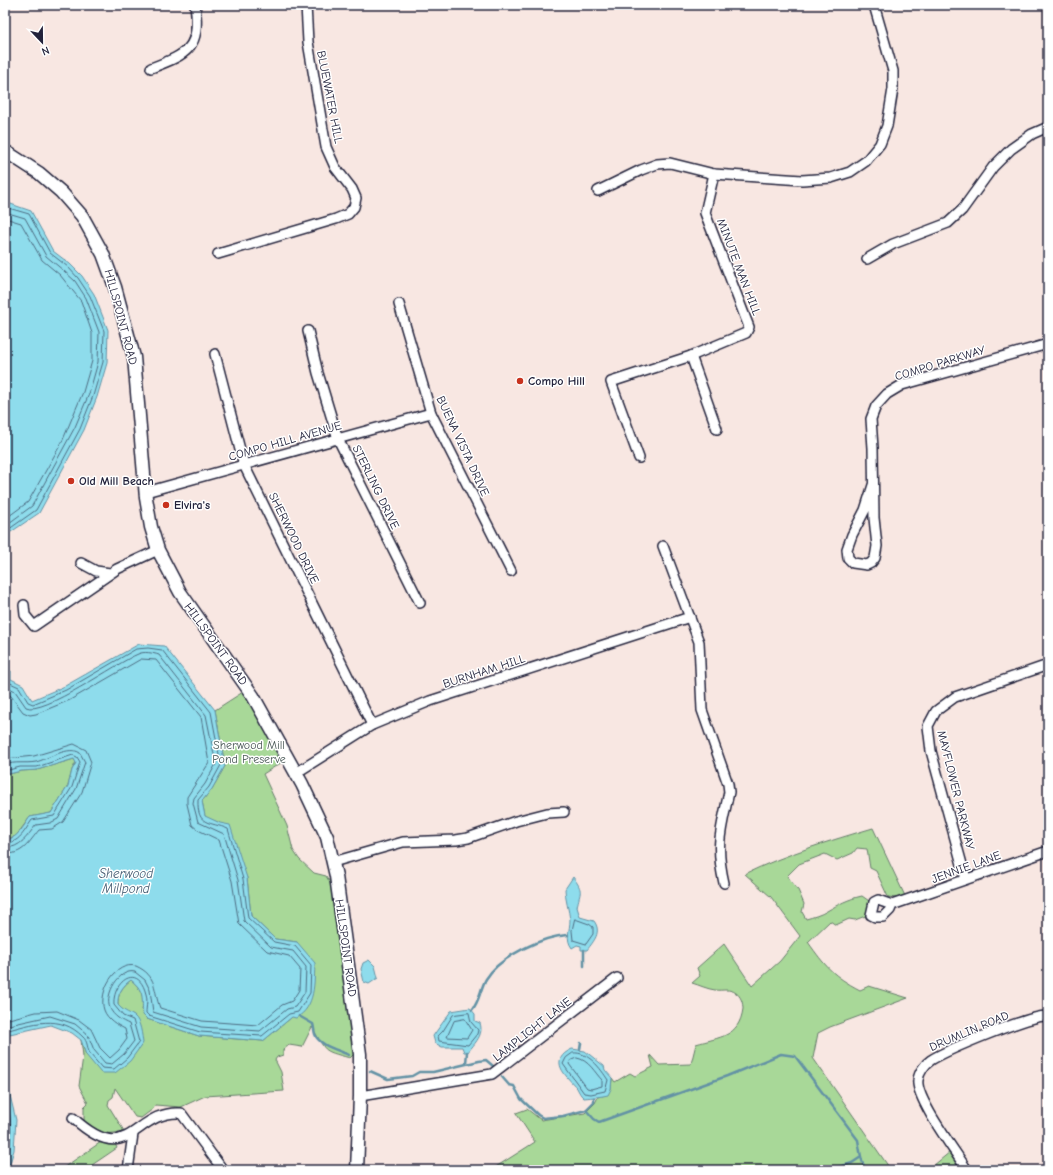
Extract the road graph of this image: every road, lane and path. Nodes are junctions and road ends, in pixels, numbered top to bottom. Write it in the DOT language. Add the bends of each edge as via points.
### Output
graph roads {
  1 [pos="195,5"];
  2 [pos="306,5"];
  3 [pos="874,5"];
  4 [pos="151,68"];
  5 [pos="1048,127"];
  6 [pos="5,151"];
  7 [pos="714,174"];
  8 [pos="598,191"];
  9 [pos="218,254"];
  10 [pos="867,259"];
  11 [pos="399,304"];
  12 [pos="308,330"];
  13 [pos="1048,344"];
  14 [pos="215,354"];
  15 [pos="691,356"];
  16 [pos="431,413"];
  17 [pos="717,429"];
  18 [pos="338,439"];
  19 [pos="639,458"];
  20 [pos="244,465"];
  21 [pos="873,485"];
  22 [pos="146,492"];
  23 [pos="663,546"];
  24 [pos="158,550"];
  25 [pos="81,563"];
  26 [pos="511,571"];
  27 [pos="110,573"];
  28 [pos="420,603"];
  29 [pos="24,605"];
  30 [pos="690,617"];
  31 [pos="1048,665"];
  32 [pos="372,725"];
  33 [pos="296,773"];
  34 [pos="564,812"];
  35 [pos="1048,851"];
  36 [pos="333,862"];
  37 [pos="966,879"];
  38 [pos="724,883"];
  39 [pos="892,905"];
  40 [pos="617,978"];
  41 [pos="1048,1016"];
  42 [pos="360,1096"];
  43 [pos="73,1118"];
  44 [pos="133,1134"];
  45 [pos="128,1170"];
  46 [pos="223,1170"];
  47 [pos="356,1170"];
  48 [pos="967,1170"];
  1 -- 4 [label="street" via="198,25 194,42 183,54"];
  2 -- 9 [label="street, BLUEWATER HILL" via="308,42 326,147 335,167 352,189 356,198 354,207 348,214 336,219"];
  3 -- 7 [label="street" via="893,71 894,89 887,126 880,144 866,161 850,172 831,178 802,180"];
  5 -- 10 [label="street" via="1032,134 1011,149 993,167 962,210 948,223 893,244"];
  6 -- 22 [label="street, HILLSPOINT ROAD" via="39,173 61,192 82,216 103,254 134,357"];
  7 -- 8 [label="street" via="670,163 658,164"];
  7 -- 15 [label="street, MINUTE MAN HILL" via="706,212 749,328 746,333"];
  11 -- 16 [label="street, BUENA VISTA DRIVE"];
  12 -- 18 [label="street, STERLING DRIVE"];
  13 -- 21 [label="street, COMPO PARKWAY" via="902,385 887,394 876,406 871,419"];
  14 -- 20 [label="street, SHERWOOD DRIVE"];
  15 -- 17 [label="street"];
  15 -- 19 [label="street, MINUTE MAN HILL" via="611,382"];
  16 -- 18 [label="street, COMPO HILL AVENUE"];
  16 -- 26 [label="street, BUENA VISTA DRIVE"];
  18 -- 20 [label="street, COMPO HILL AVENUE"];
  18 -- 28 [label="street, STERLING DRIVE"];
  20 -- 22 [label="street, COMPO HILL AVENUE"];
  20 -- 32 [label="street, SHERWOOD DRIVE"];
  21 -- 21 [label="street, COMPO PARKWAY" via="877,546 875,558 867,565 853,563 848,558 847,549"];
  22 -- 24 [label="street, HILLSPOINT ROAD" via="151,527"];
  23 -- 30 [label="street"];
  24 -- 27 [label="street" via="134,559"];
  24 -- 33 [label="street, HILLSPOINT ROAD" via="180,592 248,688"];
  25 -- 27 [label="street" via="96,571"];
  27 -- 29 [label="street" via="34,626 25,616"];
  30 -- 32 [label="street, BURNHAM HILL" via="430,701"];
  30 -- 38 [label="street" via="699,642 702,710 728,784 729,792 718,841"];
  31 -- 37 [label="street, MAYFLOWER PARKWAY" via="955,697 936,711 928,726 931,751"];
  32 -- 33 [label="street, BURNHAM HILL"];
  33 -- 36 [label="street, HILLSPOINT ROAD" via="321,824"];
  34 -- 36 [label="street" via="547,813 516,821 468,838 403,842"];
  35 -- 37 [label="street, JENNIE LANE"];
  36 -- 42 [label="street, HILLSPOINT ROAD" via="358,1039"];
  37 -- 39 [label="street, JENNIE LANE"];
  40 -- 42 [label="street, LAMPLIGHT LANE" via="492,1074"];
  41 -- 48 [label="street, DRUMLIN ROAD" via="1034,1017 985,1036 930,1060 922,1069 918,1081 925,1104"];
  42 -- 47 [label="street, HILLSPOINT ROAD"];
  43 -- 44 [label="street" via="87,1131 100,1138 115,1140"];
  44 -- 45 [label="street"];
  44 -- 46 [label="street" via="167,1112 182,1113"];
}
